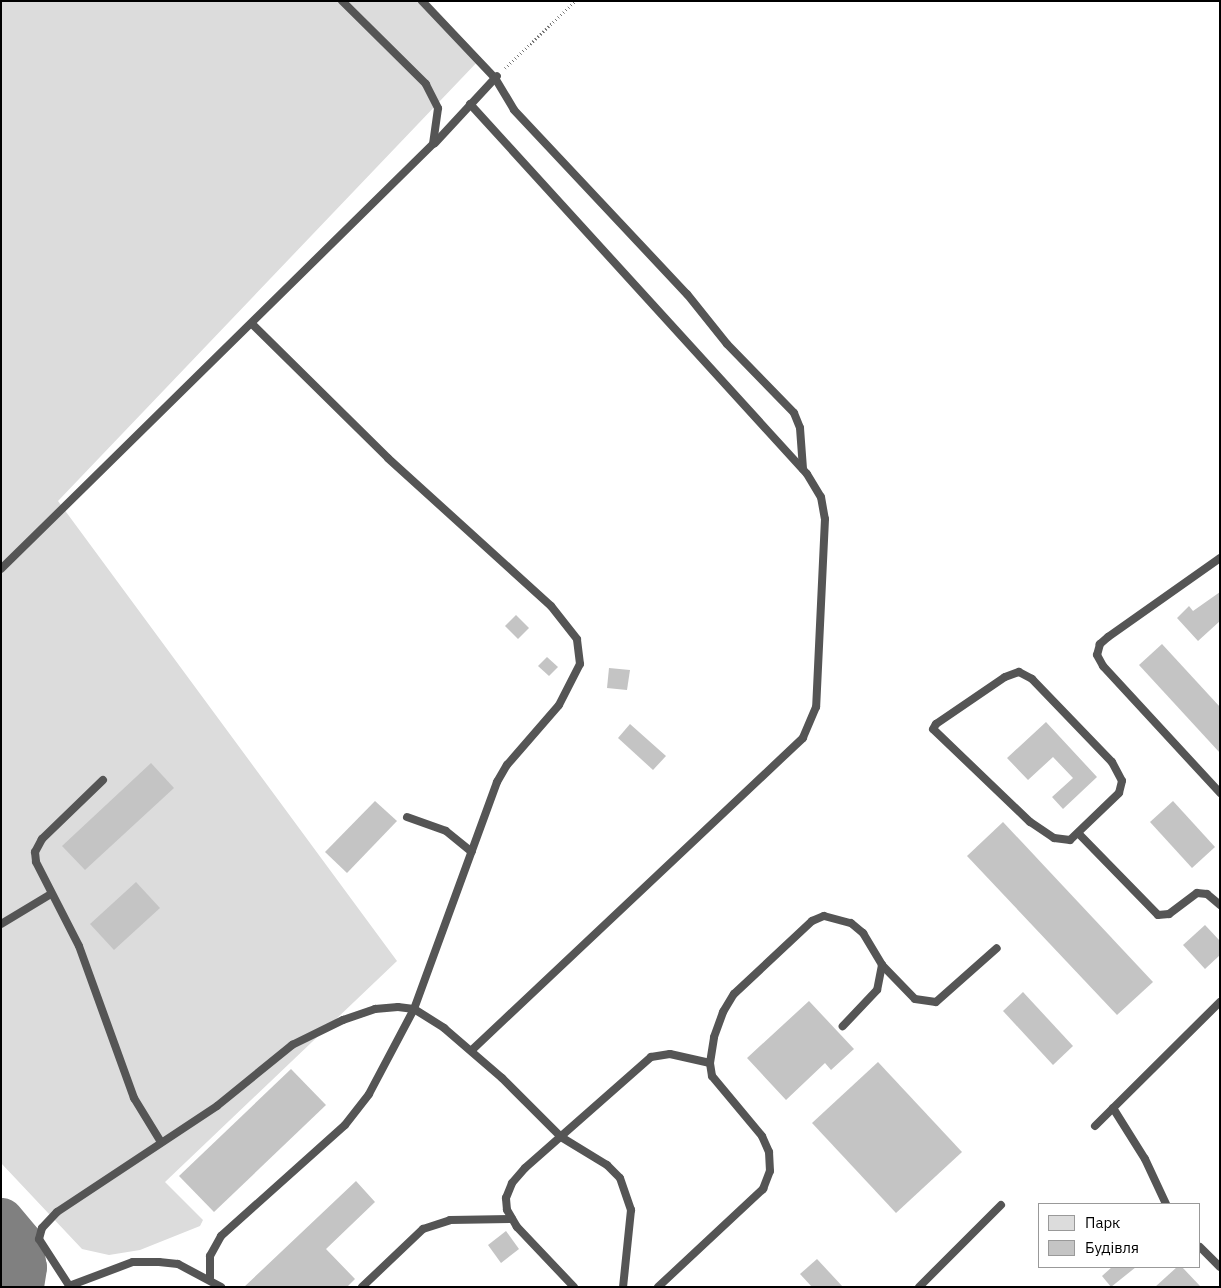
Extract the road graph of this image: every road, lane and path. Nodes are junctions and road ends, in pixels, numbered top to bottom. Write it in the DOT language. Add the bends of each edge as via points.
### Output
graph roads {
  1 [pos="342,1"];
  2 [pos="422,1"];
  3 [pos="575,1"];
  4 [pos="497,76"];
  5 [pos="470,104"];
  6 [pos="433,144"];
  7 [pos="252,324"];
  8 [pos="803,469"];
  9 [pos="1220,558"];
  10 [pos="1,569"];
  11 [pos="103,780"];
  12 [pos="1220,793"];
  13 [pos="407,817"];
  14 [pos="1079,834"];
  15 [pos="472,852"];
  16 [pos="51,894"];
  17 [pos="1220,905"];
  18 [pos="1,924"];
  19 [pos="997,948"];
  20 [pos="882,964"];
  21 [pos="1220,1002"];
  22 [pos="414,1009"];
  23 [pos="843,1026"];
  24 [pos="471,1051"];
  25 [pos="710,1063"];
  26 [pos="1113,1108"];
  27 [pos="1096,1126"];
  28 [pos="561,1136"];
  29 [pos="161,1142"];
  30 [pos="1166,1203"];
  31 [pos="1001,1205"];
  32 [pos="512,1219"];
  33 [pos="1201,1248"];
  34 [pos="1220,1267"];
  35 [pos="210,1278"];
  36 [pos="70,1286"];
  37 [pos="221,1287"];
  38 [pos="362,1287"];
  39 [pos="574,1287"];
  40 [pos="623,1287"];
  41 [pos="658,1287"];
  42 [pos="919,1287"];
  1 -- 6 [label="lane" via="426,84 438,108"];
  2 -- 4 [label="lane"];
  3 -- 4 [label="path"];
  4 -- 5 [label="lane"];
  4 -- 8 [label="lane" via="514,110 687,294 723,340 794,414 800,428"];
  5 -- 6 [label="lane"];
  5 -- 8 [label="lane"];
  6 -- 7 [label="lane"];
  7 -- 10 [label="lane"];
  7 -- 15 [label="lane" via="388,458 551,606 577,640 581,652 576,677 559,705 507,765 489,801"];
  8 -- 24 [label="lane" via="821,496 824,519 816,707 809,728 788,753"];
  9 -- 12 [label="lane" via="1108,637 1100,644 1097,654 1102,666"];
  11 -- 16 [label="lane" via="37,846 36,862"];
  13 -- 15 [label="lane" via="446,831"];
  14 -- 14 [label="lane" via="1119,793 1122,781 1119,771 1028,675 1019,672 1005,677 934,725 934,731 946,743 1046,834 1066,840"];
  14 -- 17 [label="lane" via="1158,916 1169,914 1197,893 1207,894"];
  15 -- 22 [label="lane"];
  16 -- 18 [label="lane"];
  16 -- 29 [label="lane" via="80,946 134,1098"];
  19 -- 20 [label="lane" via="936,1002 915,998"];
  20 -- 23 [label="lane" via="877,990"];
  20 -- 25 [label="lane" via="863,933 851,923 824,916 812,921 734,994 716,1026"];
  21 -- 26 [label="lane"];
  22 -- 24 [label="lane" via="436,1022"];
  22 -- 29 [label="lane" via="375,1009 317,1031 269,1061 217,1106"];
  22 -- 35 [label="lane" via="386,1066 355,1115 221,1236 210,1256"];
  24 -- 28 [label="lane"];
  25 -- 28 [label="lane" via="670,1054 651,1057"];
  25 -- 41 [label="lane" via="712,1076 720,1089 762,1136 770,1152 770,1171 763,1189"];
  26 -- 27 [label="lane"];
  26 -- 30 [label="lane" via="1145,1159"];
  28 -- 32 [label="lane" via="512,1183 506,1198"];
  28 -- 40 [label="lane" via="620,1178 626,1194 631,1230"];
  29 -- 36 [label="lane" via="90,1187 42,1228 40,1240"];
  31 -- 42 [label="lane"];
  32 -- 38 [label="lane" via="450,1220 423,1229"];
  32 -- 39 [label="lane"];
  33 -- 34 [label="lane"];
  35 -- 36 [label="lane" via="178,1264 133,1262"];
  35 -- 37 [label="lane"];
}
